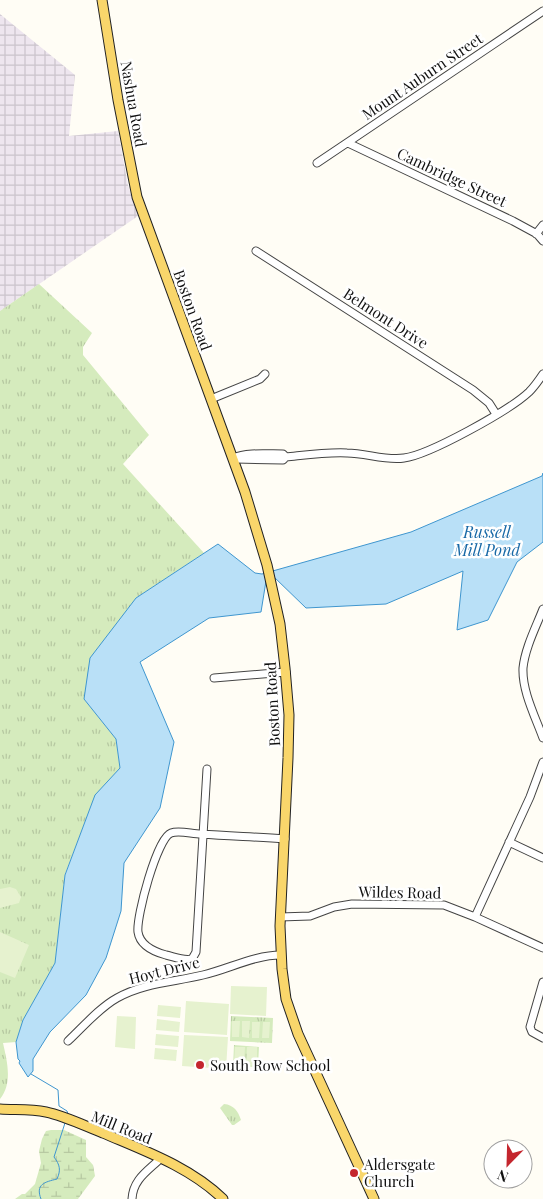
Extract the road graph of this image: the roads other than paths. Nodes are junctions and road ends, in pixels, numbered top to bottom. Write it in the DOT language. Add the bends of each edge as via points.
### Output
graph roads {
  1 [pos="102,0"];
  2 [pos="543,11"];
  3 [pos="348,143"];
  4 [pos="317,163"];
  5 [pos="142,212"];
  6 [pos="543,225"];
  7 [pos="536,234"];
  8 [pos="543,241"];
  9 [pos="256,250"];
  10 [pos="265,374"];
  11 [pos="543,374"];
  12 [pos="211,398"];
  13 [pos="496,414"];
  14 [pos="233,458"];
  15 [pos="543,609"];
  16 [pos="534,633"];
  17 [pos="543,636"];
  18 [pos="286,672"];
  19 [pos="214,678"];
  20 [pos="543,738"];
  21 [pos="543,762"];
  22 [pos="207,769"];
  23 [pos="202,834"];
  24 [pos="285,839"];
  25 [pos="509,842"];
  26 [pos="543,858"];
  27 [pos="280,917"];
  28 [pos="475,917"];
  29 [pos="543,948"];
  30 [pos="281,955"];
  31 [pos="543,982"];
  32 [pos="543,1038"];
  33 [pos="68,1041"];
  34 [pos="0,1109"];
  35 [pos="161,1158"];
  36 [pos="132,1199"];
  37 [pos="223,1199"];
  38 [pos="374,1199"];
  1 -- 5 [label="main road, Nashua Road" via="129,157"];
  2 -- 3 [label="street, Mount Auburn Street"];
  3 -- 4 [label="street, Mount Auburn Street"];
  3 -- 7 [label="street, Cambridge Street"];
  5 -- 12 [label="main road, Boston Road"];
  6 -- 7 [label="street"];
  7 -- 8 [label="street, Cambridge Street"];
  9 -- 13 [label="street, Belmont Drive" via="473,390 489,403"];
  10 -- 12 [label="street" via="260,379"];
  11 -- 13 [label="street" via="528,393"];
  12 -- 14 [label="main road, Boston Road"];
  13 -- 14 [label="street" via="422,454 404,458 348,453"];
  14 -- 18 [label="main road, Boston Road" via="269,576"];
  15 -- 16 [label="street"];
  16 -- 17 [label="street"];
  16 -- 20 [label="street" via="523,669 525,689"];
  18 -- 19 [label="street"];
  18 -- 24 [label="main road, Boston Road" via="289,715"];
  21 -- 25 [label="street"];
  22 -- 23 [label="street"];
  23 -- 23 [label="street" via="169,833 155,858 143,894 138,932 141,940 155,952 186,960 196,952"];
  23 -- 24 [label="street"];
  24 -- 27 [label="main road, Boston Road"];
  25 -- 26 [label="street"];
  25 -- 28 [label="street"];
  27 -- 28 [label="street, Wildes Road" via="310,916 352,904 426,904 444,905"];
  27 -- 30 [label="main road, Boston Road"];
  28 -- 29 [label="street, Wildes Road"];
  30 -- 33 [label="street, Hoyt Drive" via="258,957 222,970 126,994 96,1014"];
  30 -- 38 [label="main road, Boston Road" via="286,999 298,1034"];
  31 -- 32 [label="street" via="530,1027 532,1032"];
  34 -- 35 [label="main road, Mill Road" via="43,1112 67,1119"];
  35 -- 36 [label="street" via="136,1182"];
  35 -- 37 [label="main road, Mill Road" via="202,1181"];
}
